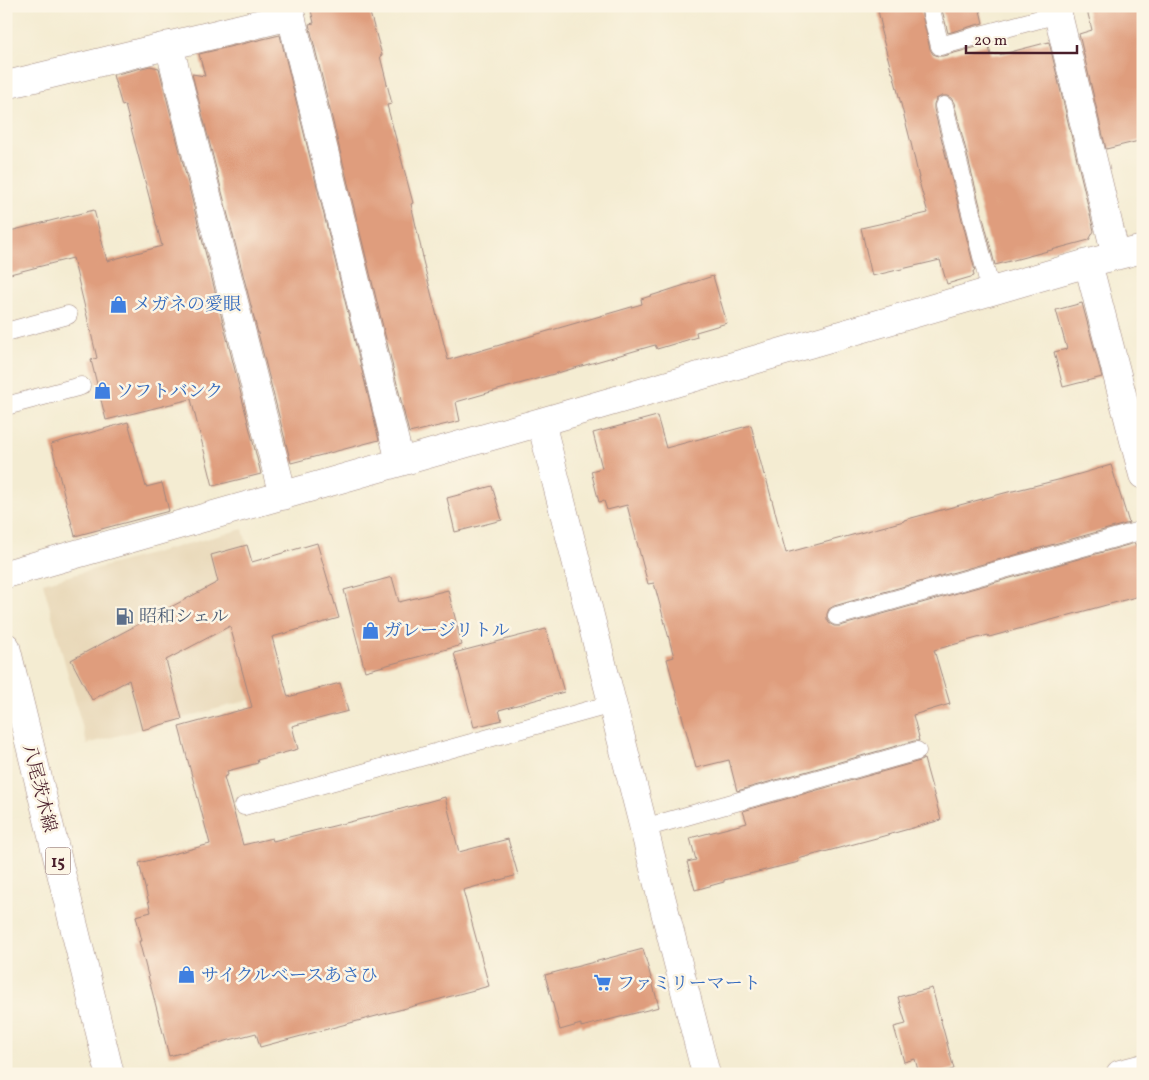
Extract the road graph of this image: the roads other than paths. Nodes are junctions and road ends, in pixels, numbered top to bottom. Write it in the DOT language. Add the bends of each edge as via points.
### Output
graph roads {
  1 [pos="930,6"];
  2 [pos="1057,10"];
  3 [pos="170,45"];
  4 [pos="6,85"];
  5 [pos="944,106"];
  6 [pos="1143,249"];
  7 [pos="1116,256"];
  8 [pos="1088,263"];
  9 [pos="991,292"];
  10 [pos="68,315"];
  11 [pos="6,332"];
  12 [pos="81,386"];
  13 [pos="6,406"];
  14 [pos="542,422"];
  15 [pos="400,462"];
  16 [pos="1141,462"];
  17 [pos="283,496"];
  18 [pos="1143,530"];
  19 [pos="6,574"];
  20 [pos="837,616"];
  21 [pos="6,647"];
  22 [pos="612,704"];
  23 [pos="917,751"];
  24 [pos="244,806"];
  25 [pos="644,828"];
  26 [pos="1143,1068"];
  27 [pos="110,1074"];
  28 [pos="706,1074"];
  29 [pos="1120,1074"];
  1 -- 2 [label="lane" via="940,46"];
  2 -- 7 [label="street"];
  3 -- 4 [label="street"];
  3 -- 15 [label="street" via="291,16"];
  3 -- 17 [label="street"];
  5 -- 9 [label="lane"];
  6 -- 7 [label="street"];
  7 -- 8 [label="street"];
  8 -- 9 [label="street"];
  8 -- 16 [label="street"];
  9 -- 14 [label="street"];
  10 -- 11 [label="lane"];
  12 -- 13 [label="lane"];
  14 -- 15 [label="street"];
  14 -- 22 [label="street"];
  15 -- 17 [label="street"];
  17 -- 19 [label="street"];
  18 -- 20 [label="lane"];
  21 -- 27 [label="street, 八尾茨木線 / 15"];
  22 -- 24 [label="lane"];
  22 -- 25 [label="street"];
  23 -- 25 [label="lane"];
  25 -- 28 [label="street"];
  26 -- 29 [label="street"];
}
